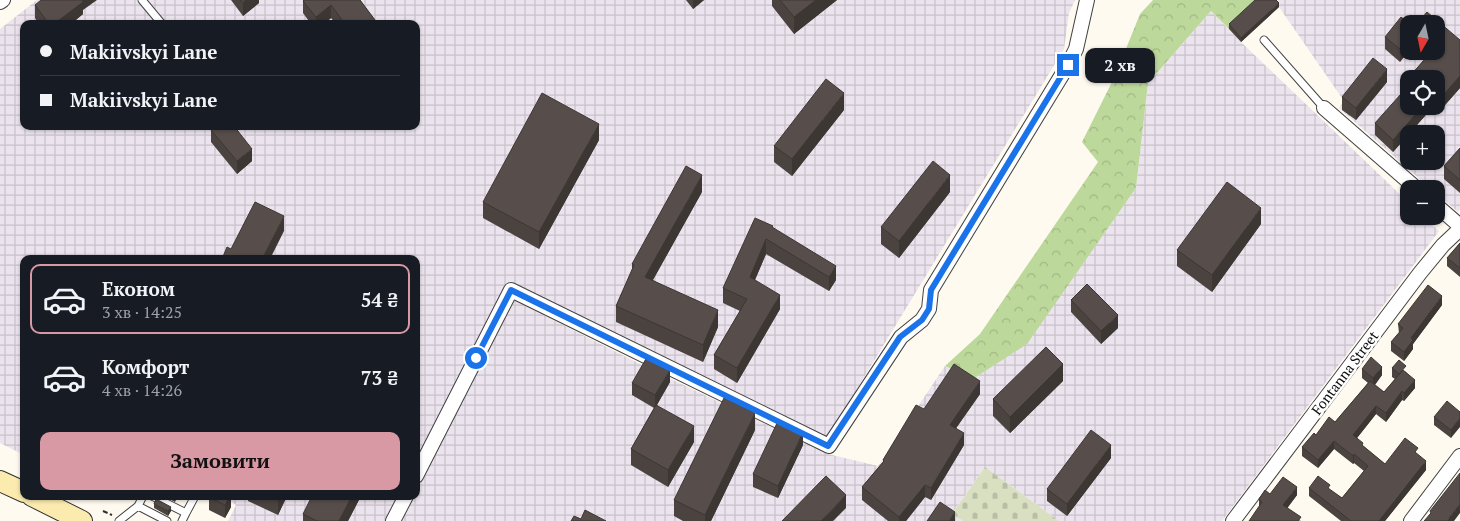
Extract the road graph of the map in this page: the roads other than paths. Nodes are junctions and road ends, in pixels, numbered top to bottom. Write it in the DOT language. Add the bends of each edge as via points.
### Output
graph roads {
  1 [pos="142,0"];
  2 [pos="1087,0"];
  3 [pos="159,20"];
  4 [pos="1264,40"];
  5 [pos="1324,108"];
  6 [pos="1407,180"];
  7 [pos="1445,214"];
  8 [pos="1460,228"];
  9 [pos="1460,456"];
  10 [pos="420,468"];
  11 [pos="0,481"];
  12 [pos="20,490"];
  13 [pos="40,500"];
  14 [pos="141,500"];
  15 [pos="160,500"];
  16 [pos="193,500"];
  17 [pos="404,500"];
  18 [pos="138,506"];
  19 [pos="186,513"];
  20 [pos="82,521"];
  21 [pos="118,521"];
  22 [pos="167,521"];
  23 [pos="182,521"];
  24 [pos="393,521"];
  25 [pos="1233,521"];
  26 [pos="1410,521"];
  1 -- 3 [label="lane"];
  2 -- 10 [label="street" via="1076,48 1068,65 931,290 929,309 922,320 900,337 828,446 511,290"];
  4 -- 5 [label="lane"];
  5 -- 6 [label="street"];
  7 -- 8 [label="street"];
  8 -- 25 [label="street, Fontanna Street" via="1420,273"];
  9 -- 26 [label="street"];
  11 -- 12 [label="street"];
  13 -- 20 [label="street"];
  14 -- 18 [label="lane"];
  15 -- 19 [label="lane"];
  16 -- 19 [label="lane"];
  17 -- 24 [label="street"];
  18 -- 21 [label="lane"];
  18 -- 22 [label="lane"];
  19 -- 23 [label="lane"];
}
